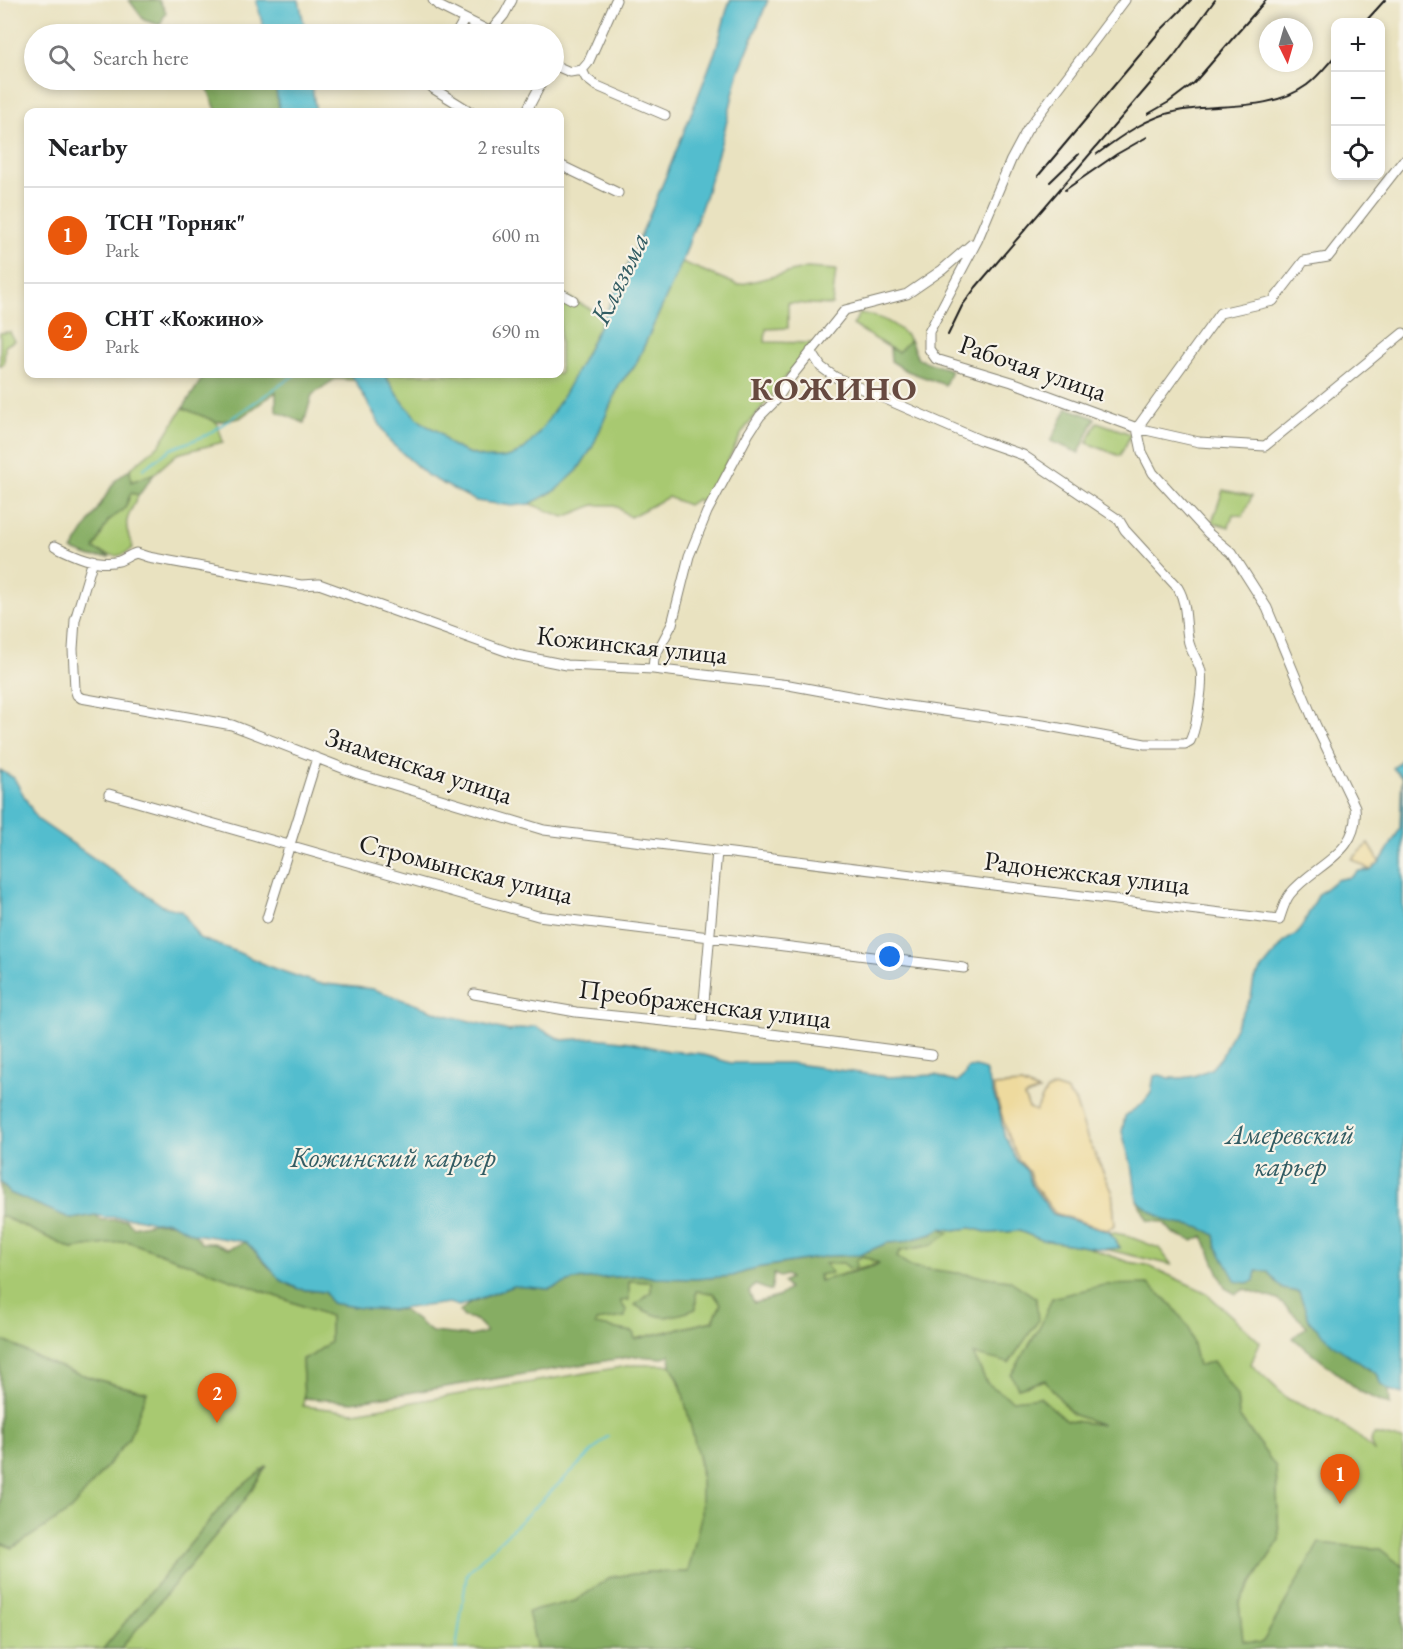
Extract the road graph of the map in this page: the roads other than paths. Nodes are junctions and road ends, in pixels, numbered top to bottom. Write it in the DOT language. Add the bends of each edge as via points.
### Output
graph roads {
  1 [pos="433,0"];
  2 [pos="512,0"];
  3 [pos="616,0"];
  4 [pos="1125,0"];
  5 [pos="464,20"];
  6 [pos="462,24"];
  7 [pos="473,24"];
  8 [pos="498,24"];
  9 [pos="564,69"];
  10 [pos="582,70"];
  11 [pos="436,90"];
  12 [pos="538,90"];
  13 [pos="465,108"];
  14 [pos="528,108"];
  15 [pos="665,115"];
  16 [pos="1403,161"];
  17 [pos="564,167"];
  18 [pos="618,193"];
  19 [pos="977,241"];
  20 [pos="564,295"];
  21 [pos="573,300"];
  22 [pos="1403,333"];
  23 [pos="811,351"];
  24 [pos="1137,428"];
  25 [pos="55,546"];
  26 [pos="93,560"];
  27 [pos="653,669"];
  28 [pos="317,758"];
  29 [pos="109,794"];
  30 [pos="288,845"];
  31 [pos="717,851"];
  32 [pos="890,873"];
  33 [pos="267,918"];
  34 [pos="709,937"];
  35 [pos="963,968"];
  36 [pos="474,994"];
  37 [pos="702,1025"];
  38 [pos="932,1055"];
  1 -- 5 [label="street"];
  2 -- 8 [label="street"];
  3 -- 10 [label="street"];
  4 -- 19 [label="street, Рабочая улица" via="1027,130"];
  5 -- 6 [label="street"];
  5 -- 7 [label="street"];
  9 -- 10 [label="street"];
  10 -- 15 [label="street" via="595,85"];
  11 -- 13 [label="street"];
  12 -- 14 [label="street"];
  16 -- 24 [label="street" via="1328,257 1304,261 1273,301 1220,313"];
  17 -- 18 [label="street"];
  19 -- 23 [label="street" via="908,294 845,310"];
  19 -- 24 [label="street, Рабочая улица" via="929,332 929,349 936,359"];
  20 -- 21 [label="street"];
  22 -- 24 [label="street" via="1265,446 1199,442"];
  23 -- 27 [label="street" via="749,433 707,512 689,556 672,624 654,658"];
  23 -- 27 [label="street, Кожинская улица" via="821,367 835,377 1023,455 1119,520 1182,594 1188,639 1203,679 1192,736 1185,744 1145,744 789,685"];
  24 -- 32 [label="street, Радонежская улица" via="1152,473 1232,553 1267,608 1354,807 1356,818 1350,840 1290,895 1279,920"];
  25 -- 26 [label="street, Кожинская улица"];
  26 -- 27 [label="street, Кожинская улица" via="120,561 136,553 301,585 319,584 517,655 567,665"];
  26 -- 28 [label="street, Знаменская улица" via="75,621 77,695 232,725"];
  28 -- 30 [label="street"];
  28 -- 31 [label="street, Знаменская улица" via="544,830"];
  29 -- 30 [label="street, Стромынская улица"];
  30 -- 33 [label="street"];
  30 -- 34 [label="street, Стромынская улица" via="538,916"];
  31 -- 32 [label="street, Знаменская улица"];
  31 -- 34 [label="street"];
  34 -- 35 [label="street, Стромынская улица"];
  34 -- 37 [label="street"];
  36 -- 37 [label="street, Преображенская улица" via="576,1012"];
  37 -- 38 [label="street, Преображенская улица"];
}
